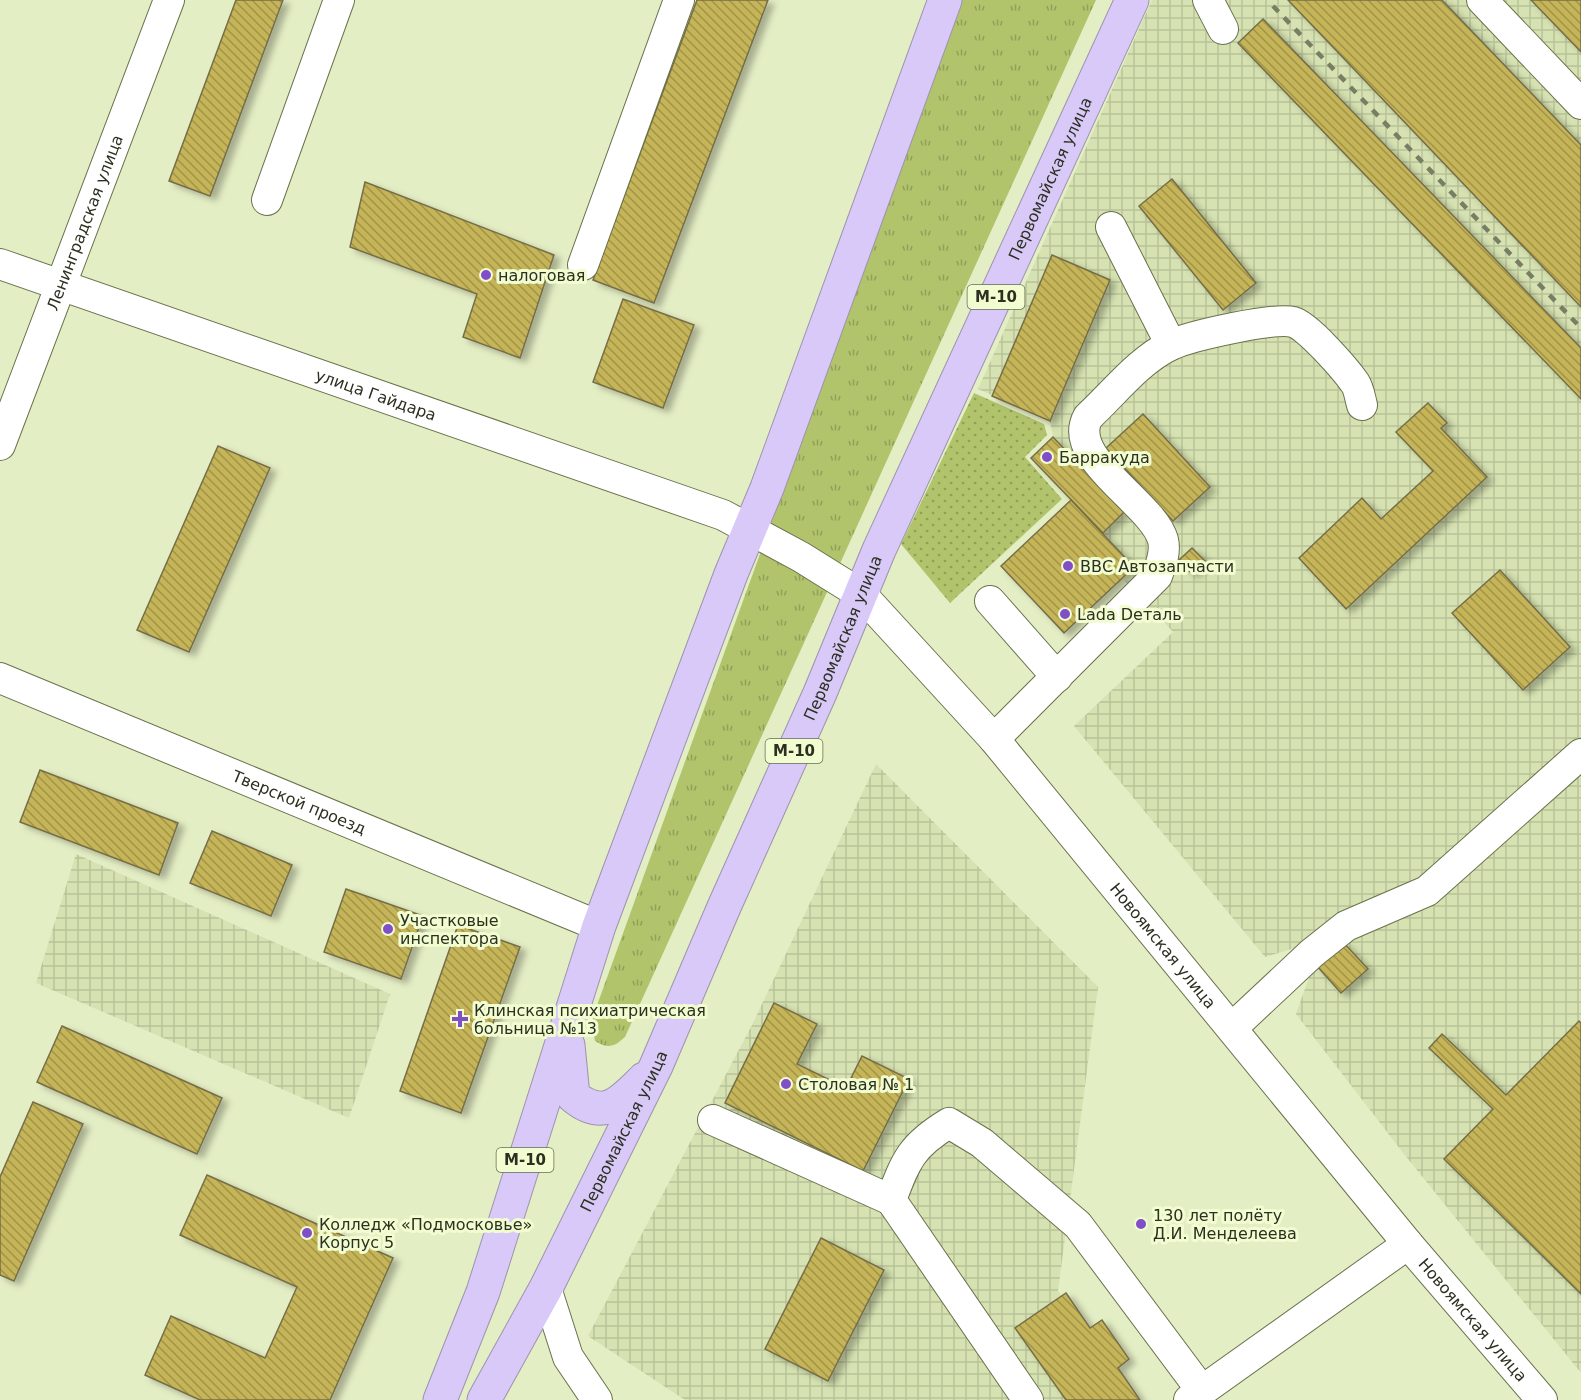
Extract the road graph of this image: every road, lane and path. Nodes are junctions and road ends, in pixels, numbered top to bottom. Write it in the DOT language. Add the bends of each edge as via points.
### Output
graph roads {
  1 [pos="169,0"];
  2 [pos="339,0"];
  3 [pos="679,0"];
  4 [pos="945,0"];
  5 [pos="1132,0"];
  6 [pos="1208,0"];
  7 [pos="1482,0"];
  8 [pos="1223,28"];
  9 [pos="1581,104"];
  10 [pos="267,200"];
  11 [pos="1111,227"];
  12 [pos="0,264"];
  13 [pos="583,265"];
  14 [pos="62,284"];
  15 [pos="1172,345"];
  16 [pos="1362,405"];
  17 [pos="0,445"];
  18 [pos="750,528"];
  19 [pos="862,595"];
  20 [pos="990,601"];
  21 [pos="1057,677"];
  22 [pos="0,678"];
  23 [pos="994,739"];
  24 [pos="1581,754"];
  25 [pos="599,926"];
  26 [pos="567,1028"];
  27 [pos="1232,1028"];
  28 [pos="656,1066"];
  29 [pos="712,1120"];
  30 [pos="891,1200"];
  31 [pos="1408,1244"];
  32 [pos="546,1288"];
  33 [pos="1196,1395"];
  34 [pos="440,1400"];
  35 [pos="484,1400"];
  36 [pos="597,1400"];
  37 [pos="1028,1400"];
  38 [pos="1542,1400"];
  1 -- 14 [label="street, Ленинградская улица"];
  2 -- 10 [label="street"];
  3 -- 13 [label="street"];
  4 -- 18 [label="highway, М-10"];
  5 -- 19 [label="highway, Первомайская улица / М-10" via="879,550"];
  6 -- 8 [label="street"];
  7 -- 9 [label="street"];
  11 -- 15 [label="street"];
  12 -- 14 [label="street, улица Гайдара"];
  14 -- 17 [label="street, Ленинградская улица"];
  14 -- 18 [label="street, улица Гайдара" via="723,515"];
  15 -- 16 [label="street" via="1280,321 1295,322 1356,384"];
  15 -- 21 [label="street" via="1151,358 1084,424 1091,455 1159,530 1163,542 1157,576"];
  18 -- 19 [label="street, Новоямская улица"];
  18 -- 25 [label="highway, М-10"];
  19 -- 23 [label="street, Новоямская улица"];
  19 -- 28 [label="highway, Первомайская улица / М-10"];
  20 -- 21 [label="street"];
  21 -- 23 [label="street"];
  22 -- 25 [label="street, Тверской проезд"];
  23 -- 27 [label="street, Новоямская улица"];
  24 -- 27 [label="street" via="1427,891 1346,926"];
  25 -- 26 [label="highway, М-10"];
  26 -- 28 [label="highway" via="573,1096 586,1107 604,1109 620,1103"];
  26 -- 34 [label="highway, М-10" via="483,1292"];
  27 -- 31 [label="street, Новоямская улица"];
  28 -- 32 [label="highway, Первомайская улица / М-10"];
  29 -- 30 [label="street"];
  30 -- 33 [label="street" via="904,1165 924,1138 949,1123 974,1138 1078,1224"];
  30 -- 37 [label="street"];
  31 -- 33 [label="street"];
  31 -- 38 [label="street, Новоямская улица"];
  32 -- 35 [label="highway, Первомайская улица / М-10"];
  32 -- 36 [label="street" via="568,1357"];
}
